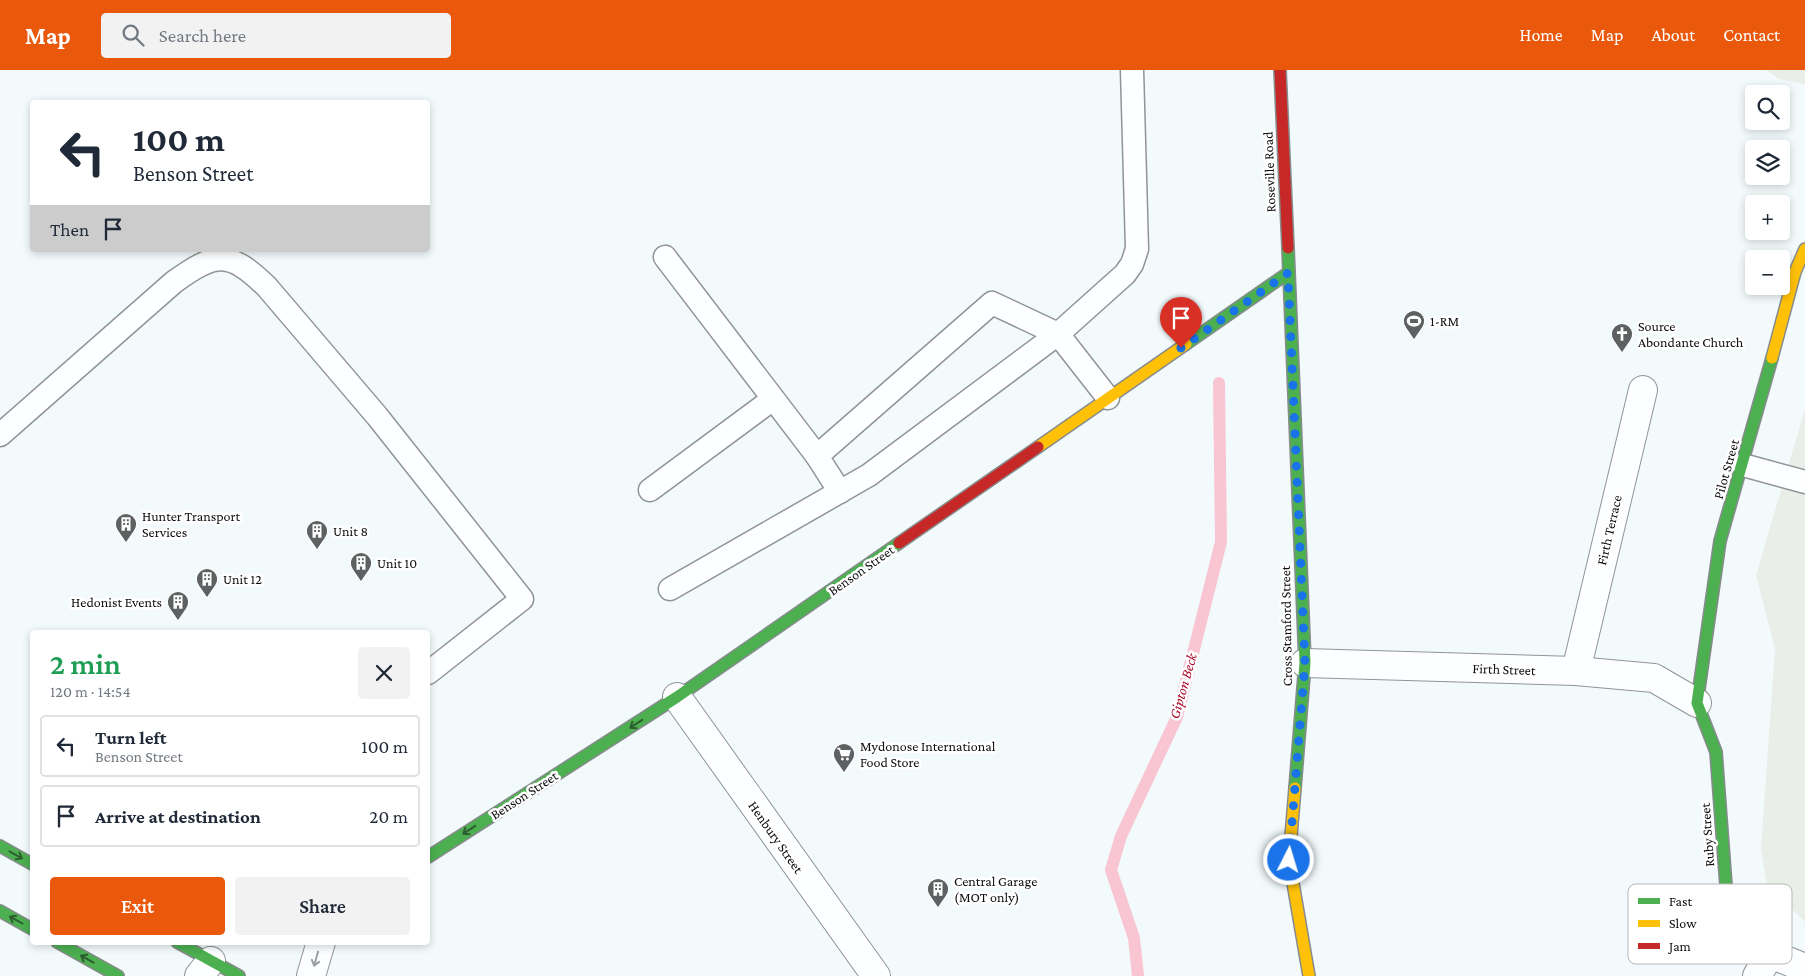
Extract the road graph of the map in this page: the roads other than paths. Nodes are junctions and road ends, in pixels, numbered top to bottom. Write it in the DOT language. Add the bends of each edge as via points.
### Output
graph roads {
  1 [pos="1132,70"];
  2 [pos="1280,70"];
  3 [pos="1805,249"];
  4 [pos="664,257"];
  5 [pos="1288,273"];
  6 [pos="1058,334"];
  7 [pos="1643,390"];
  8 [pos="1108,398"];
  9 [pos="773,399"];
  10 [pos="0,435"];
  11 [pos="817,456"];
  12 [pos="1743,465"];
  13 [pos="1805,482"];
  14 [pos="650,490"];
  15 [pos="840,492"];
  16 [pos="670,589"];
  17 [pos="1305,663"];
  18 [pos="430,671"];
  19 [pos="1576,671"];
  20 [pos="677,697"];
  21 [pos="1697,703"];
  22 [pos="0,846"];
  23 [pos="430,856"];
  24 [pos="30,863"];
  25 [pos="1726,884"];
  26 [pos="0,911"];
  27 [pos="30,928"];
  28 [pos="62,945"];
  29 [pos="180,945"];
  30 [pos="320,945"];
  31 [pos="1763,965"];
  32 [pos="1805,968"];
  33 [pos="205,969"];
  34 [pos="118,976"];
  35 [pos="238,976"];
  36 [pos="312,976"];
  37 [pos="876,976"];
  38 [pos="1308,976"];
  1 -- 6 [label="lane" via="1137,249 1125,274"];
  2 -- 5 [label="main road, Roseville Road"];
  3 -- 12 [label="main road, Pilot Street" via="1795,272"];
  4 -- 9 [label="lane"];
  5 -- 8 [label="main road, Benson Street"];
  5 -- 17 [label="main road, Cross Stamford Street"];
  6 -- 8 [label="lane"];
  6 -- 11 [label="lane" via="992,303"];
  6 -- 15 [label="lane" via="869,475"];
  7 -- 19 [label="street, Firth Terrace"];
  8 -- 20 [label="main road, Benson Street"];
  9 -- 11 [label="lane"];
  9 -- 14 [label="lane"];
  10 -- 18 [label="lane" via="174,282 198,265 223,258 246,267 267,287 377,416 522,599"];
  11 -- 15 [label="lane"];
  12 -- 13 [label="lane"];
  12 -- 21 [label="main road, Pilot Street" via="1720,541"];
  15 -- 16 [label="lane"];
  17 -- 19 [label="street, Firth Street"];
  17 -- 38 [label="main road, Cross Stamford Street" via="1289,860"];
  19 -- 21 [label="street, Firth Street" via="1654,678"];
  20 -- 23 [label="main road, Benson Street, one-way"];
  20 -- 37 [label="street, Henbury Street"];
  21 -- 25 [label="main road, Ruby Street" via="1716,752"];
  22 -- 24 [label="main road, one-way"];
  27 -- 26 [label="main road, one-way"];
  34 -- 28 [label="main road, one-way"];
  29 -- 33 [label="main road"];
  30 -- 36 [label="street, one-way"];
  31 -- 32 [label="street"];
  33 -- 35 [label="main road"];
}
